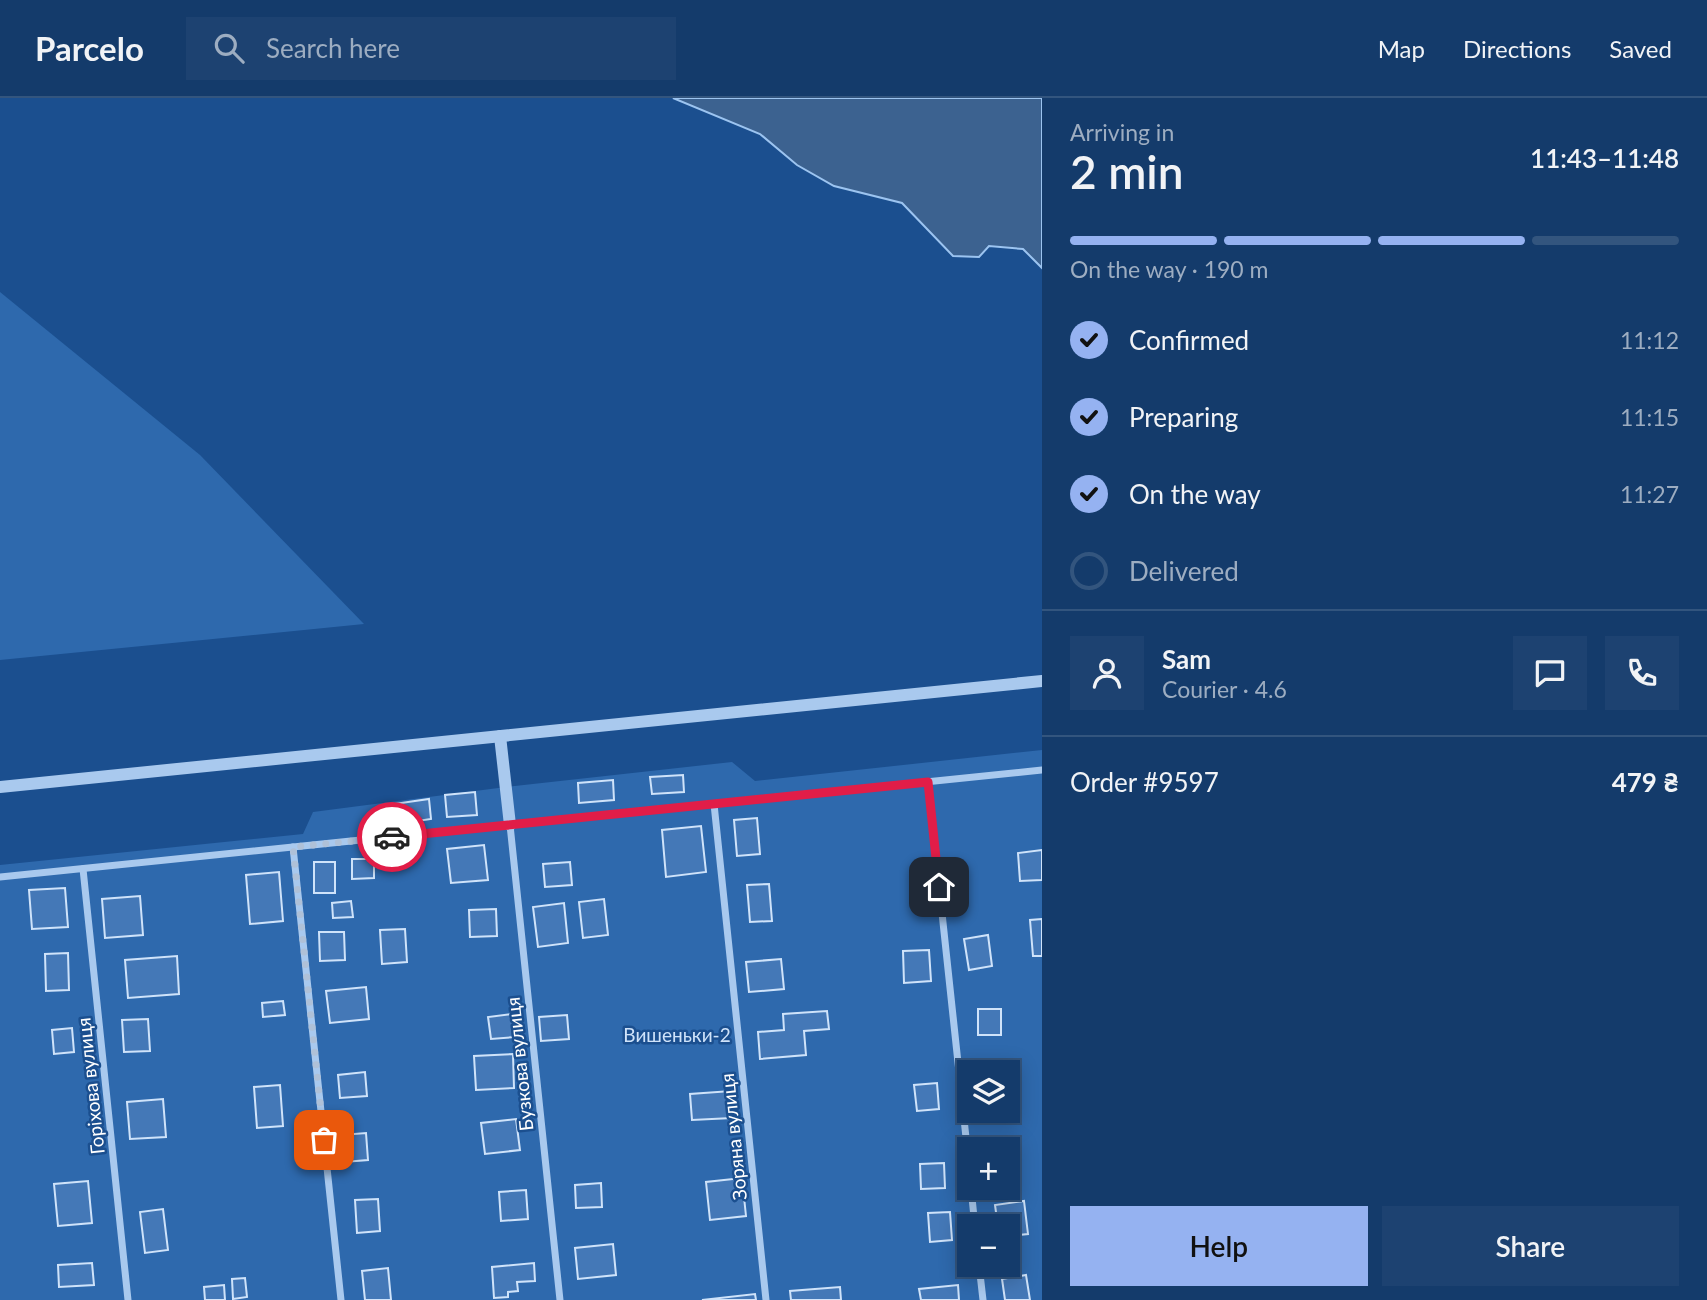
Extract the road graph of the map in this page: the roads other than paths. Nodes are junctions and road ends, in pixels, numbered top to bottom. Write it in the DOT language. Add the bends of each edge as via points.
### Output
graph roads {
  1 [pos="1042,681"];
  2 [pos="500,736"];
  3 [pos="1042,770"];
  4 [pos="928,782"];
  5 [pos="0,787"];
  6 [pos="714,804"];
  7 [pos="509,825"];
  8 [pos="293,847"];
  9 [pos="83,869"];
  10 [pos="0,877"];
  11 [pos="966,1137"];
  12 [pos="980,1277"];
  13 [pos="128,1300"];
  14 [pos="341,1300"];
  15 [pos="560,1300"];
  16 [pos="766,1300"];
  17 [pos="983,1300"];
  1 -- 2 [label="street"];
  2 -- 5 [label="street"];
  2 -- 7 [label="street"];
  3 -- 4 [label="street"];
  4 -- 6 [label="street"];
  4 -- 11 [label="street"];
  6 -- 7 [label="street"];
  6 -- 16 [label="street, Зоряна вулиця"];
  7 -- 8 [label="street"];
  7 -- 15 [label="street, Бузкова вулиця"];
  8 -- 9 [label="street"];
  8 -- 14 [label="street"];
  9 -- 10 [label="street"];
  9 -- 13 [label="street, Горіхова вулиця"];
  12 -- 17 [label="street"];
}
